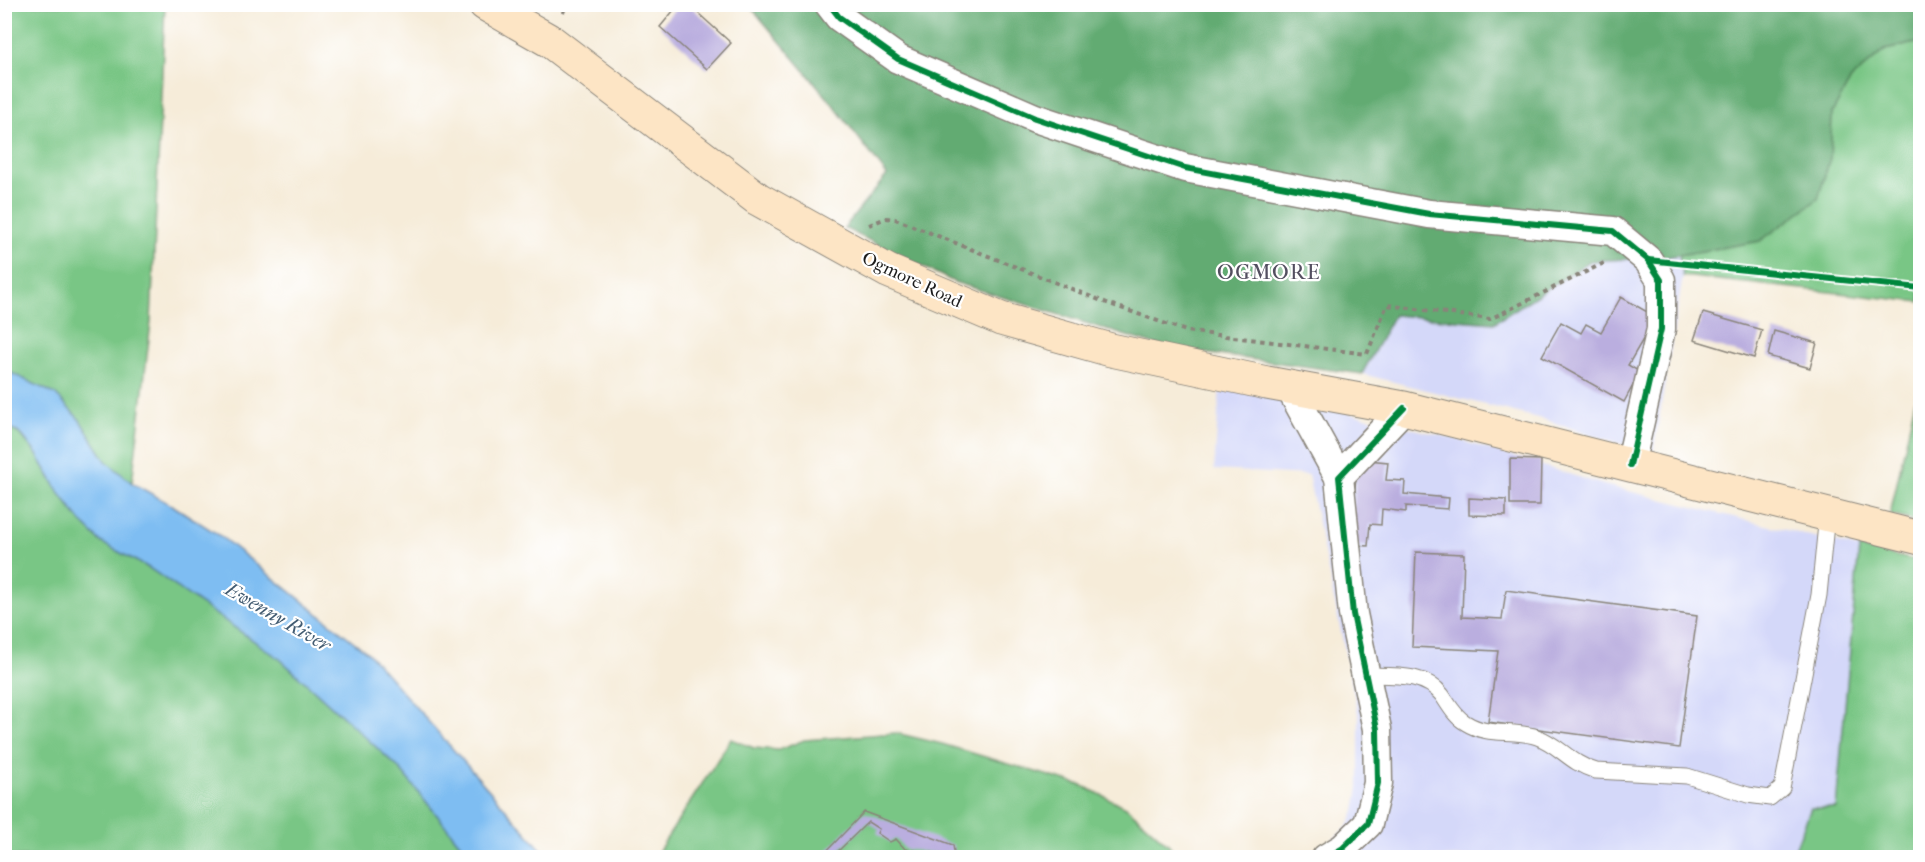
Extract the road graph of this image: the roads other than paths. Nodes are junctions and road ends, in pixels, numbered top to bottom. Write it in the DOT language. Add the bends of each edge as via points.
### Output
graph roads {
  1 [pos="485,4"];
  2 [pos="829,4"];
  3 [pos="1290,388"];
  4 [pos="1404,408"];
  5 [pos="1630,465"];
  6 [pos="1339,477"];
  7 [pos="1827,514"];
  8 [pos="1920,538"];
  9 [pos="1365,675"];
  10 [pos="1326,858"];
  1 -- 3 [label="main road, Ogmore Road" via="550,41 759,199 888,272 1001,319 1111,351"];
  2 -- 5 [label="street" via="839,17 898,59 1035,118 1185,168 1429,214 1613,231 1648,260 1662,280 1660,328"];
  3 -- 4 [label="main road, Ogmore Road"];
  3 -- 6 [label="street"];
  4 -- 5 [label="main road, Ogmore Road"];
  4 -- 6 [label="street"];
  5 -- 7 [label="main road, Ogmore Road"];
  6 -- 9 [label="street" via="1353,614"];
  7 -- 8 [label="main road, Ogmore Road"];
  7 -- 9 [label="lane" via="1819,595 1782,788 1770,798 1687,776 1582,767 1535,736 1485,732 1464,723 1428,682"];
  9 -- 10 [label="street" via="1377,729 1378,783 1368,824"];
}
